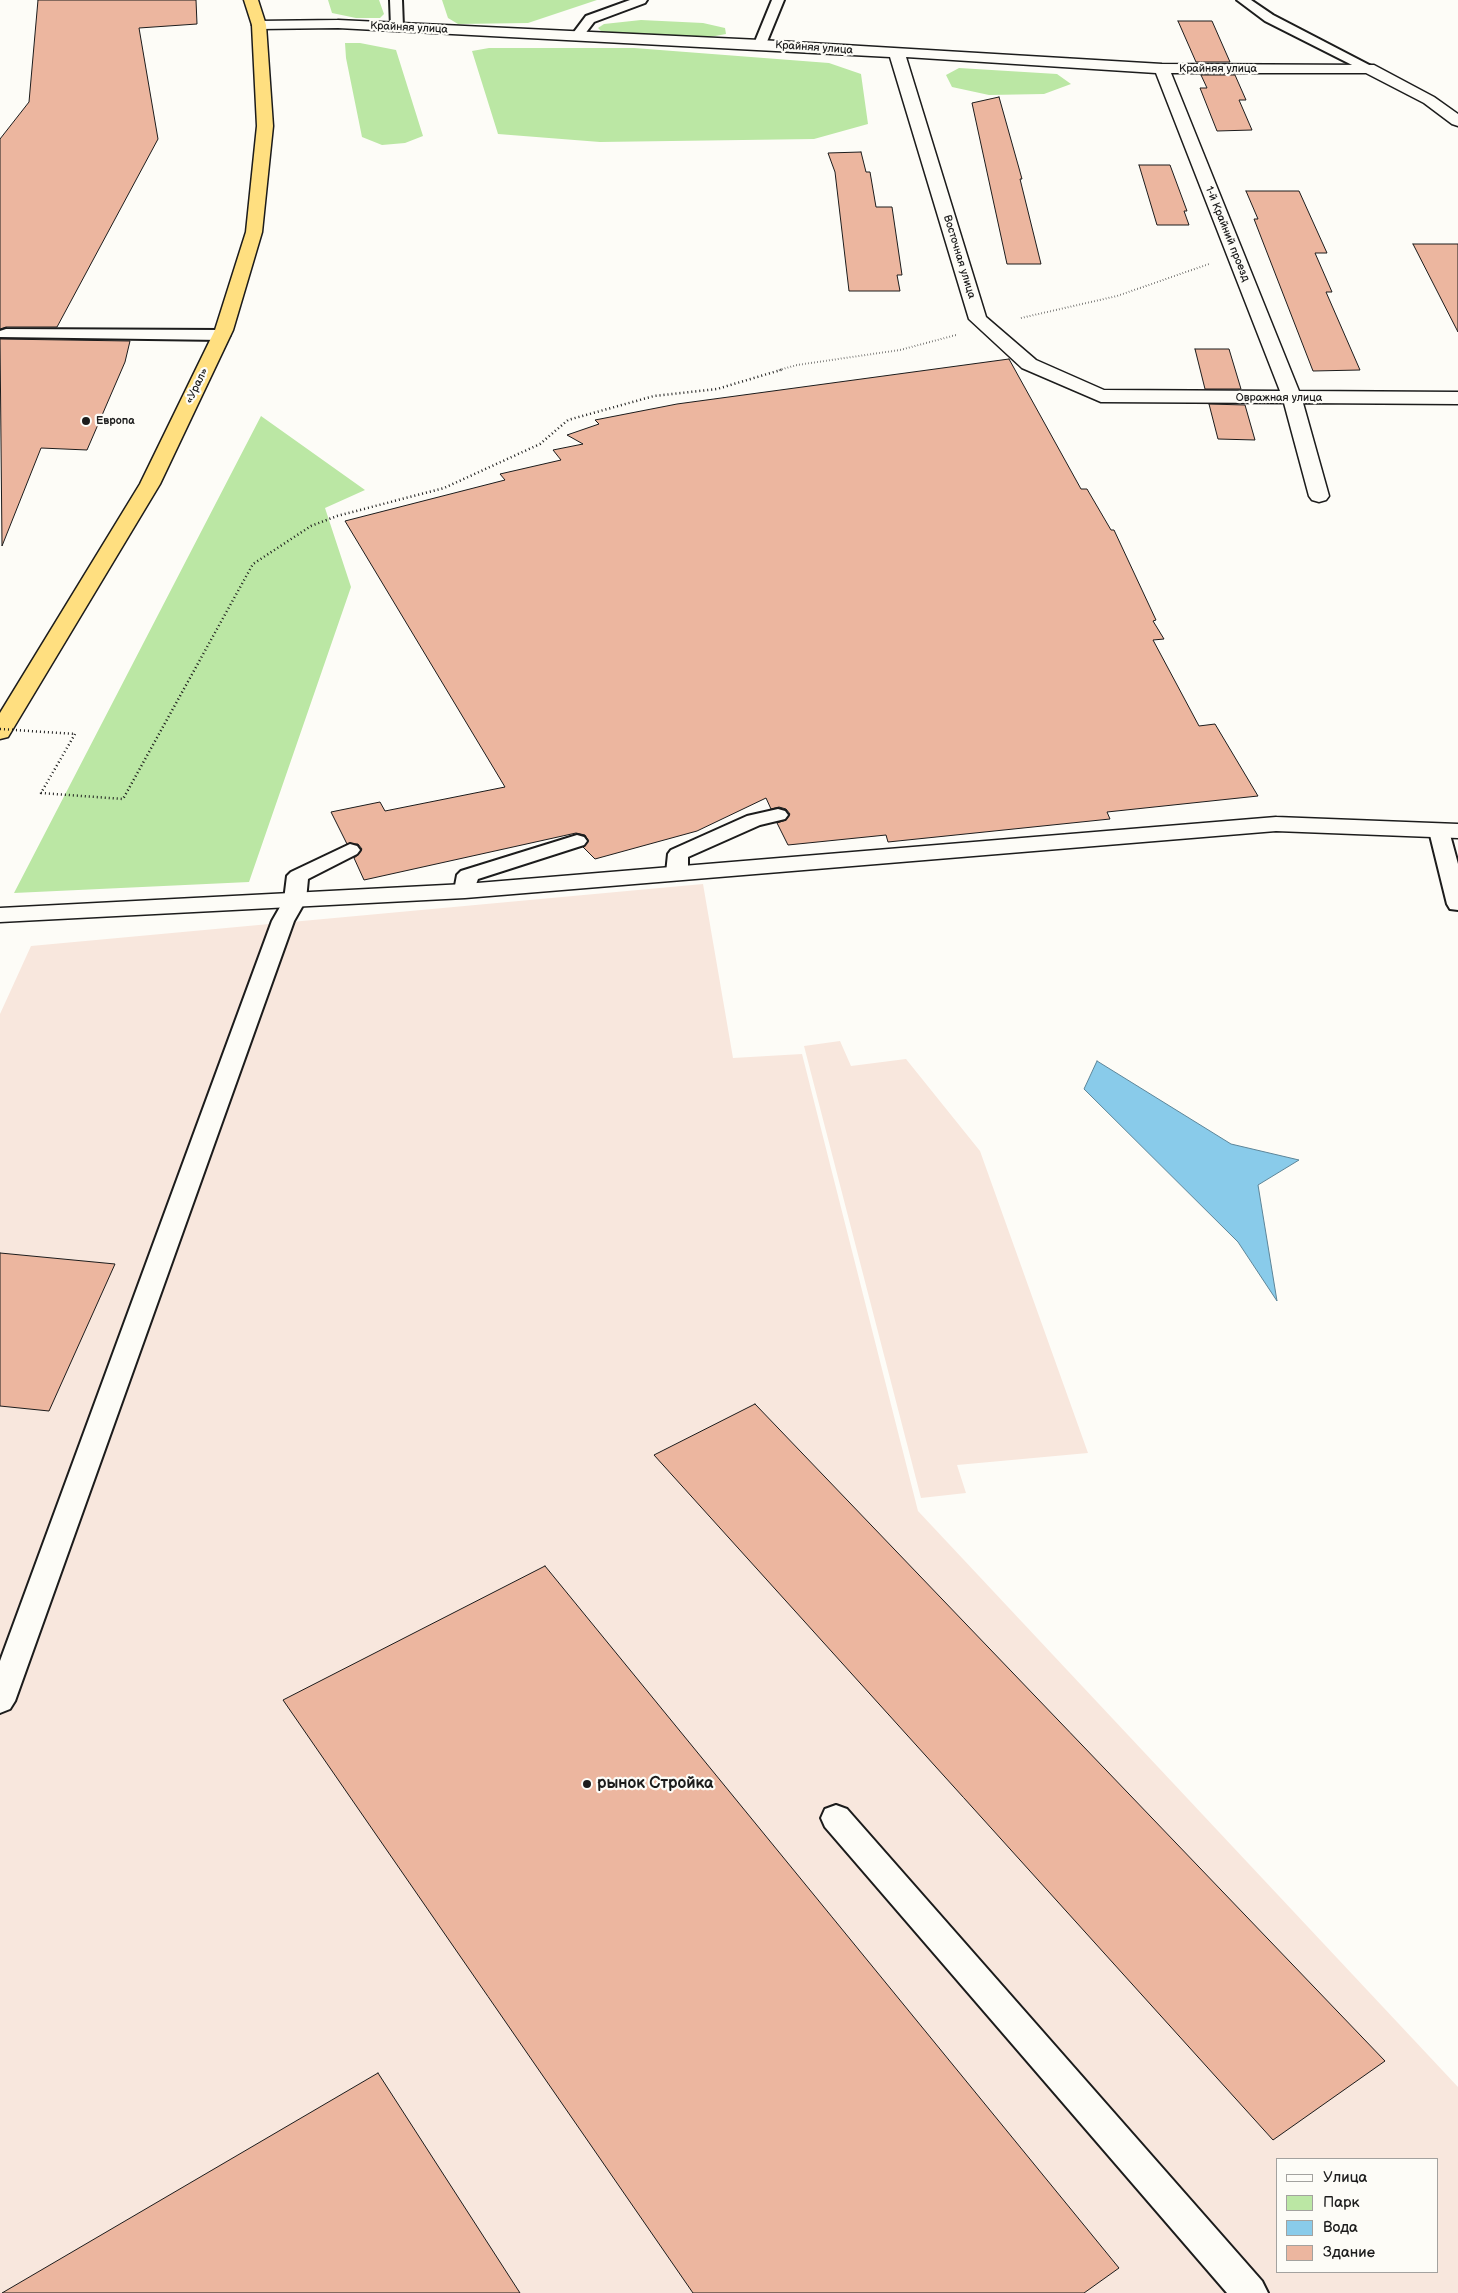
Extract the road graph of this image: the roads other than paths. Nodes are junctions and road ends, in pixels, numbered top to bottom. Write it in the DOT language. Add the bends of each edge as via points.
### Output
graph roads {
  1 [pos="251,0"];
  2 [pos="396,0"];
  3 [pos="641,0"];
  4 [pos="778,0"];
  5 [pos="1242,0"];
  6 [pos="259,25"];
  7 [pos="397,27"];
  8 [pos="577,36"];
  9 [pos="760,44"];
  10 [pos="897,54"];
  11 [pos="1369,68"];
  12 [pos="1162,69"];
  13 [pos="1458,121"];
  14 [pos="6,334"];
  15 [pos="222,335"];
  16 [pos="1101,396"];
  17 [pos="1292,398"];
  18 [pos="1458,398"];
  19 [pos="1319,496"];
  20 [pos="0,730"];
  21 [pos="778,815"];
  22 [pos="1449,831"];
  23 [pos="577,841"];
  24 [pos="350,850"];
  25 [pos="677,873"];
  26 [pos="465,891"];
  27 [pos="295,900"];
  28 [pos="1458,904"];
  29 [pos="0,915"];
  30 [pos="0,1700"];
  31 [pos="836,1818"];
  32 [pos="1250,2293"];
  1 -- 6 [label="highway, «Урал»"];
  2 -- 7 [label="lane"];
  3 -- 8 [label="lane" via="590,19"];
  4 -- 9 [label="lane"];
  5 -- 11 [label="lane" via="1269,18"];
  6 -- 7 [label="street, Крайняя улица"];
  6 -- 15 [label="highway, «Урал»" via="264,126 254,232"];
  7 -- 8 [label="street, Крайняя улица"];
  8 -- 9 [label="street, Крайняя улица"];
  9 -- 10 [label="street, Крайняя улица"];
  10 -- 12 [label="street, Крайняя улица"];
  10 -- 16 [label="street, Восточная улица" via="978,319 1029,364"];
  11 -- 12 [label="street, Крайняя улица"];
  11 -- 13 [label="street" via="1429,100"];
  12 -- 17 [label="street, 1-й Крайний проезд"];
  14 -- 15 [label="lane"];
  15 -- 20 [label="highway, «Урал»" via="150,484"];
  16 -- 17 [label="street, Овражная улица"];
  17 -- 18 [label="street, Овражная улица"];
  17 -- 19 [label="street, 1-й Крайний проезд"];
  21 -- 25 [label="lane" via="754,820 678,854"];
  22 -- 25 [label="street" via="1276,824"];
  22 -- 28 [label="lane"];
  23 -- 26 [label="lane" via="468,874"];
  24 -- 27 [label="lane" via="298,876"];
  25 -- 26 [label="street"];
  26 -- 27 [label="street"];
  27 -- 29 [label="street"];
  27 -- 30 [label="lane" via="280,931"];
  31 -- 32 [label="lane"];
}
